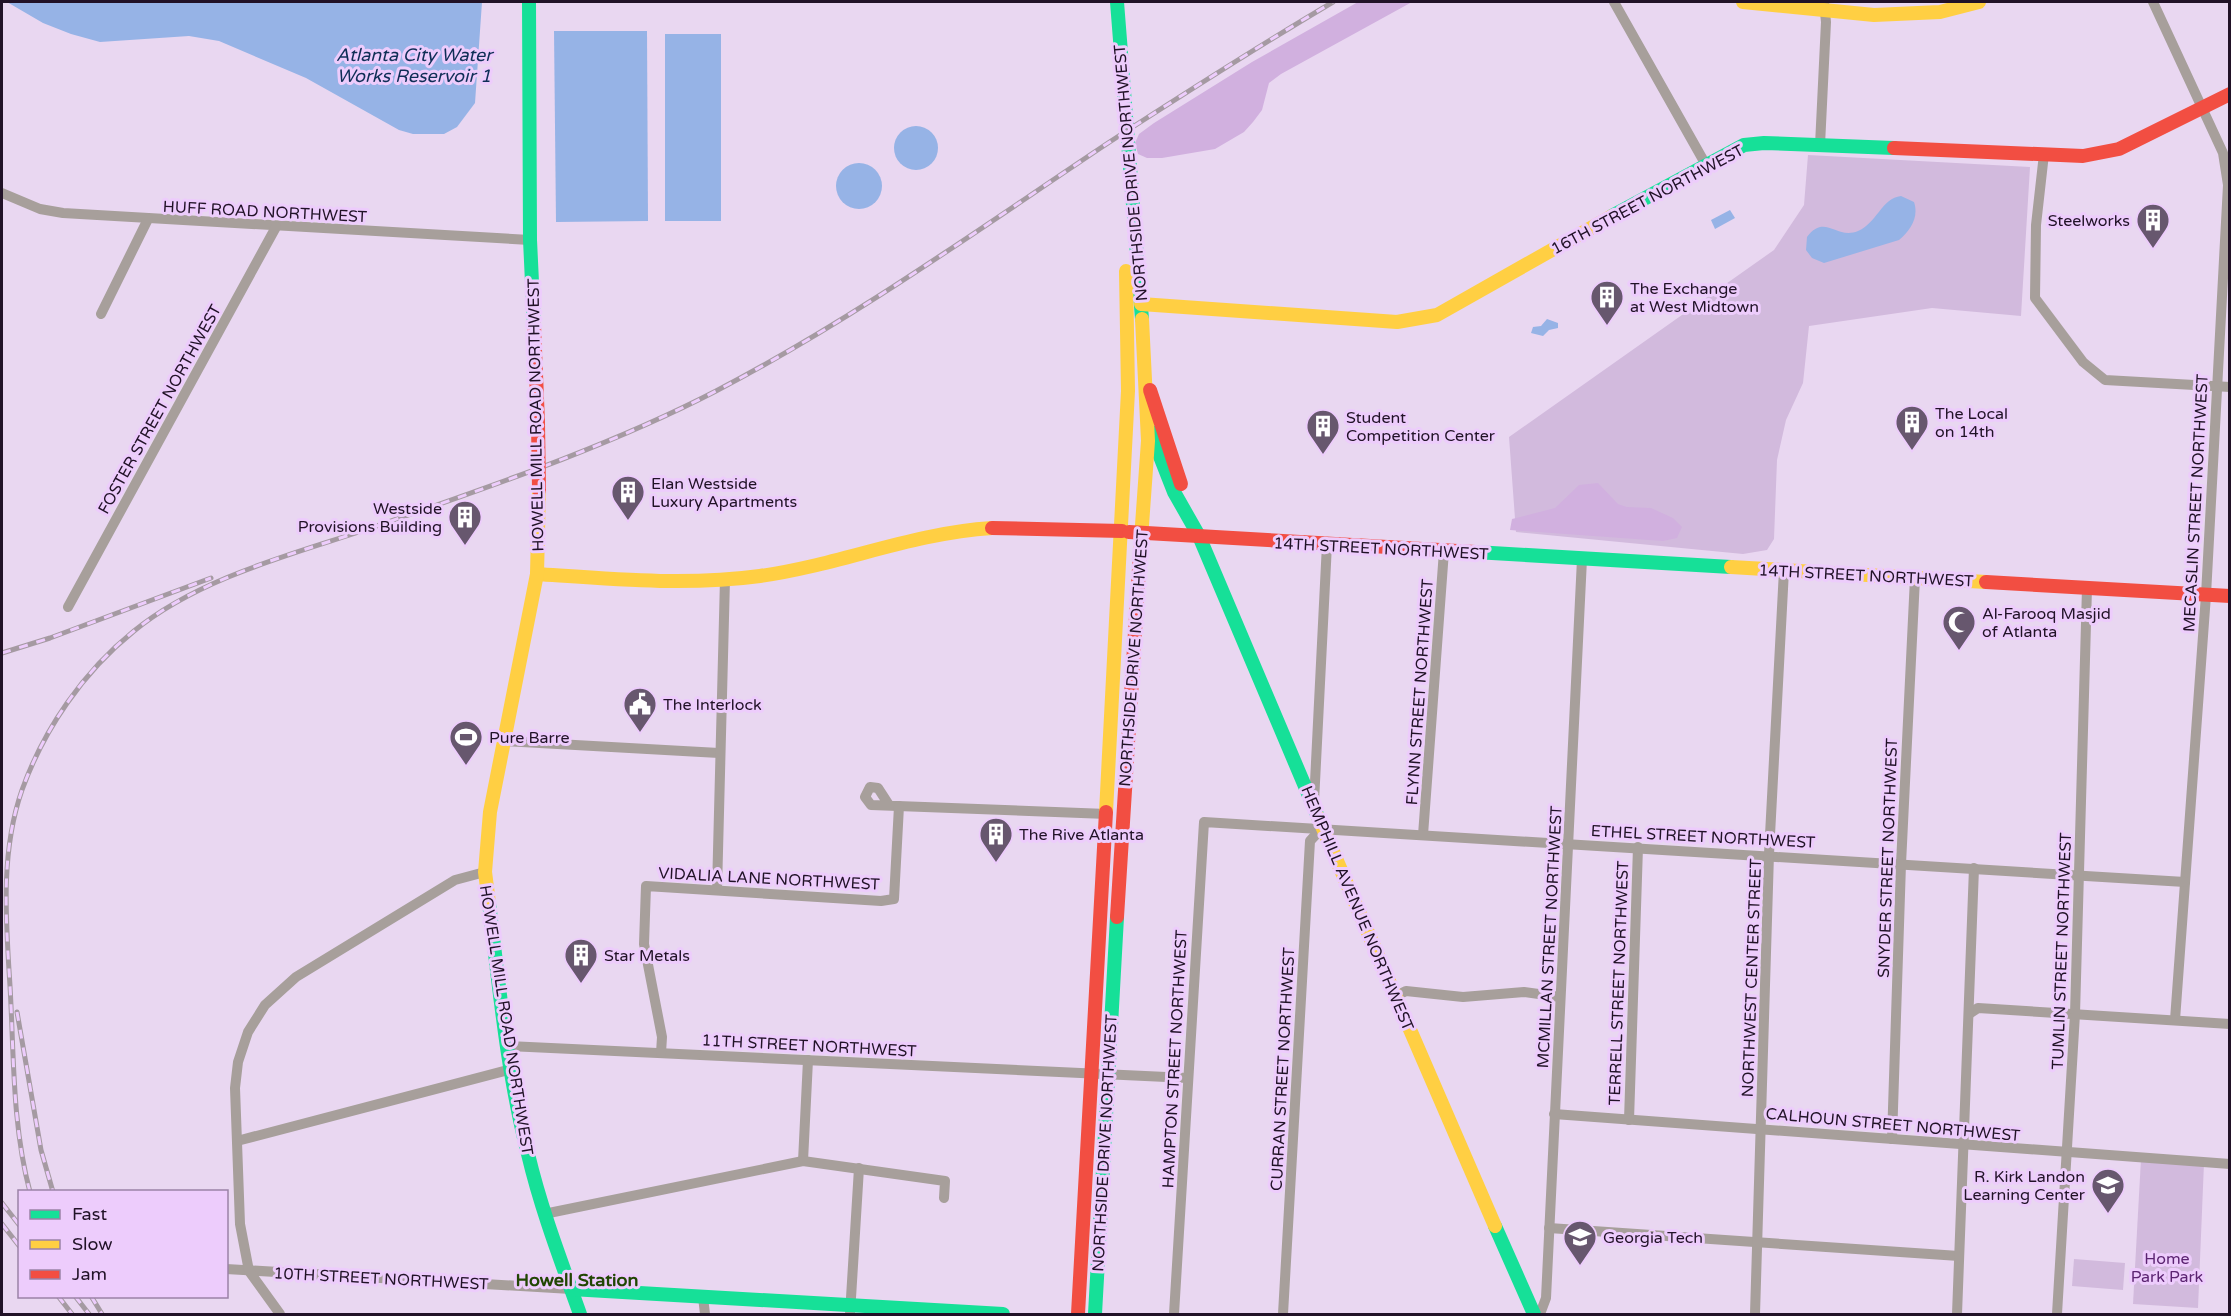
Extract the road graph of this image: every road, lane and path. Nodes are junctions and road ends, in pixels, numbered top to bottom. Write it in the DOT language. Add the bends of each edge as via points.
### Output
graph roads {
  1 [pos="529,2"];
  2 [pos="1108,2"];
  3 [pos="1117,2"];
  4 [pos="1614,2"];
  5 [pos="1743,2"];
  6 [pos="1979,2"];
  7 [pos="2153,2"];
  8 [pos="1824,6"];
  9 [pos="2229,94"];
  10 [pos="2200,109"];
  11 [pos="1820,145"];
  12 [pos="2044,154"];
  13 [pos="1706,165"];
  14 [pos="2229,185"];
  15 [pos="2,193"];
  16 [pos="148,219"];
  17 [pos="276,227"];
  18 [pos="530,240"];
  19 [pos="1141,304"];
  20 [pos="101,314"];
  21 [pos="1146,378"];
  22 [pos="2217,386"];
  23 [pos="2229,387"];
  24 [pos="1128,391"];
  25 [pos="1147,424"];
  26 [pos="1182,502"];
  27 [pos="1122,531"];
  28 [pos="1142,532"];
  29 [pos="1199,536"];
  30 [pos="1328,544"];
  31 [pos="1444,551"];
  32 [pos="1582,559"];
  33 [pos="1784,570"];
  34 [pos="537,574"];
  35 [pos="1915,578"];
  36 [pos="725,579"];
  37 [pos="2087,588"];
  38 [pos="2206,595"];
  39 [pos="2229,596"];
  40 [pos="68,606"];
  41 [pos="504,741"];
  42 [pos="719,753"];
  43 [pos="1314,805"];
  44 [pos="1107,814"];
  45 [pos="1220,823"];
  46 [pos="1321,829"];
  47 [pos="1423,835"];
  48 [pos="1568,843"];
  49 [pos="1638,847"];
  50 [pos="1769,854"];
  51 [pos="1901,864"];
  52 [pos="1974,868"];
  53 [pos="484,872"];
  54 [pos="2079,875"];
  55 [pos="2185,882"];
  56 [pos="717,890"];
  57 [pos="1117,914"];
  58 [pos="1396,996"];
  59 [pos="1560,997"];
  60 [pos="1968,1014"];
  61 [pos="2074,1014"];
  62 [pos="2175,1020"];
  63 [pos="2229,1024"];
  64 [pos="508,1046"];
  65 [pos="661,1053"];
  66 [pos="808,1060"];
  67 [pos="513,1069"];
  68 [pos="1092,1072"];
  69 [pos="1108,1074"];
  70 [pos="1188,1078"];
  71 [pos="1554,1114"];
  72 [pos="1629,1120"];
  73 [pos="1761,1129"];
  74 [pos="1892,1139"];
  75 [pos="237,1141"];
  76 [pos="1963,1144"];
  77 [pos="2067,1154"];
  78 [pos="804,1161"];
  79 [pos="2229,1164"];
  80 [pos="860,1168"];
  81 [pos="944,1198"];
  82 [pos="544,1214"];
  83 [pos="1549,1228"];
  84 [pos="1758,1242"];
  85 [pos="1959,1256"];
  86 [pos="228,1269"];
  87 [pos="249,1271"];
  88 [pos="571,1289"];
  89 [pos="703,1297"];
  90 [pos="850,1310"];
  91 [pos="967,1313"];
  92 [pos="280,1314"];
  93 [pos="580,1314"];
  94 [pos="705,1314"];
  95 [pos="1003,1314"];
  96 [pos="1078,1314"];
  97 [pos="1095,1314"];
  98 [pos="1174,1314"];
  99 [pos="1283,1314"];
  100 [pos="1534,1314"];
  101 [pos="1540,1314"];
  102 [pos="1755,1314"];
  103 [pos="1956,1314"];
  104 [pos="2057,1314"];
  1 -- 18 [label="main road, HOWELL MILL ROAD NORTHWEST"];
  2 -- 24 [label="main road, NORTHSIDE DRIVE NORTHWEST" via="1124,218"];
  3 -- 19 [label="main road, NORTHSIDE DRIVE NORTHWEST"];
  4 -- 13 [label="street"];
  5 -- 8 [label="main road" via="1782,7"];
  6 -- 8 [label="main road" via="1938,13 1874,15"];
  7 -- 10 [label="street, MECASLIN STREET NORTHWEST"];
  8 -- 11 [label="street"];
  9 -- 10 [label="main road, 16TH STREET NORTHWEST"];
  10 -- 12 [label="main road, 16TH STREET NORTHWEST" via="2119,149 2083,156"];
  10 -- 14 [label="street, MECASLIN STREET NORTHWEST" via="2223,153"];
  11 -- 12 [label="main road, 16TH STREET NORTHWEST"];
  11 -- 13 [label="main road, 16TH STREET NORTHWEST" via="1744,145"];
  12 -- 22 [label="street" via="2036,225 2035,298 2083,362 2105,380"];
  13 -- 19 [label="main road, 16TH STREET NORTHWEST" via="1437,315 1397,322"];
  14 -- 22 [label="street, MECASLIN STREET NORTHWEST"];
  15 -- 16 [label="street, HUFF ROAD NORTHWEST" via="40,209"];
  16 -- 17 [label="street, HUFF ROAD NORTHWEST"];
  16 -- 20 [label="street"];
  17 -- 18 [label="street, HUFF ROAD NORTHWEST"];
  17 -- 40 [label="street, FOSTER STREET NORTHWEST"];
  18 -- 34 [label="main road, HOWELL MILL ROAD NORTHWEST, bridge" via="538,423"];
  19 -- 21 [label="main road, NORTHSIDE DRIVE NORTHWEST"];
  21 -- 25 [label="main road, NORTHSIDE DRIVE NORTHWEST"];
  21 -- 26 [label="main road, HEMPHILL AVENUE NORTHWEST" via="1182,487"];
  22 -- 23 [label="street"];
  22 -- 38 [label="street, MECASLIN STREET NORTHWEST"];
  24 -- 25 [label="main road, HEMPHILL AVENUE NORTHWEST"];
  24 -- 27 [label="main road, NORTHSIDE DRIVE NORTHWEST"];
  25 -- 26 [label="main road, HEMPHILL AVENUE NORTHWEST" via="1174,492"];
  25 -- 28 [label="main road, NORTHSIDE DRIVE NORTHWEST"];
  26 -- 29 [label="main road, HEMPHILL AVENUE NORTHWEST"];
  27 -- 28 [label="main road, 14TH STREET NORTHWEST"];
  27 -- 36 [label="main road, 14TH STREET NORTHWEST" via="1024,526 960,531 902,541 796,570"];
  27 -- 44 [label="main road, NORTHSIDE DRIVE NORTHWEST"];
  28 -- 29 [label="main road, 14TH STREET NORTHWEST"];
  28 -- 57 [label="main road, NORTHSIDE DRIVE NORTHWEST"];
  29 -- 30 [label="main road, 14TH STREET NORTHWEST"];
  29 -- 43 [label="main road, HEMPHILL AVENUE NORTHWEST"];
  30 -- 31 [label="main road, 14TH STREET NORTHWEST"];
  30 -- 43 [label="street"];
  31 -- 32 [label="main road, 14TH STREET NORTHWEST"];
  31 -- 47 [label="street, FLYNN STREET NORTHWEST"];
  32 -- 33 [label="main road, 14TH STREET NORTHWEST"];
  32 -- 48 [label="street, MCMILLAN STREET NORTHWEST"];
  33 -- 35 [label="main road, 14TH STREET NORTHWEST"];
  33 -- 50 [label="street, NORTHWEST CENTER STREET"];
  34 -- 36 [label="main road, 14TH STREET NORTHWEST"];
  34 -- 41 [label="main road, HOWELL MILL ROAD NORTHWEST"];
  35 -- 37 [label="main road, 14TH STREET NORTHWEST"];
  35 -- 51 [label="street, SNYDER STREET NORTHWEST"];
  36 -- 42 [label="street"];
  37 -- 38 [label="main road, 14TH STREET NORTHWEST"];
  37 -- 54 [label="street, TUMLIN STREET NORTHWEST"];
  38 -- 39 [label="main road, 14TH STREET NORTHWEST"];
  38 -- 55 [label="street, MECASLIN STREET NORTHWEST"];
  41 -- 42 [label="street"];
  41 -- 53 [label="main road, HOWELL MILL ROAD NORTHWEST" via="486,837"];
  42 -- 56 [label="street" via="723,762"];
  43 -- 46 [label="main road, HEMPHILL AVENUE NORTHWEST"];
  44 -- 56 [label="street, VIDALIA LANE NORTHWEST" via="894,805 894,899"];
  44 -- 57 [label="main road" via="1115,833 1112,888"];
  44 -- 68 [label="main road, NORTHSIDE DRIVE NORTHWEST"];
  45 -- 46 [label="street, ETHEL STREET NORTHWEST"];
  45 -- 70 [label="street, HAMPTON STREET NORTHWEST" via="1204,822"];
  46 -- 47 [label="street, ETHEL STREET NORTHWEST"];
  46 -- 58 [label="main road, HEMPHILL AVENUE NORTHWEST"];
  46 -- 99 [label="street, CURRAN STREET NORTHWEST" via="1310,841"];
  47 -- 48 [label="street, ETHEL STREET NORTHWEST"];
  48 -- 49 [label="street, ETHEL STREET NORTHWEST"];
  48 -- 59 [label="street, MCMILLAN STREET NORTHWEST"];
  49 -- 50 [label="street, ETHEL STREET NORTHWEST"];
  49 -- 72 [label="street, TERRELL STREET NORTHWEST"];
  50 -- 51 [label="street, ETHEL STREET NORTHWEST"];
  50 -- 73 [label="street, NORTHWEST CENTER STREET"];
  51 -- 52 [label="street, ETHEL STREET NORTHWEST"];
  51 -- 74 [label="street, SNYDER STREET NORTHWEST"];
  52 -- 54 [label="street, ETHEL STREET NORTHWEST"];
  52 -- 60 [label="street"];
  53 -- 64 [label="main road, HOWELL MILL ROAD NORTHWEST"];
  53 -- 75 [label="street" via="455,879 296,977 265,1005 248,1032 238,1062"];
  54 -- 55 [label="street, ETHEL STREET NORTHWEST"];
  54 -- 61 [label="street, TUMLIN STREET NORTHWEST"];
  55 -- 62 [label="street, MECASLIN STREET NORTHWEST"];
  56 -- 65 [label="street, VIDALIA LANE NORTHWEST" via="646,886 644,944 662,1037"];
  57 -- 69 [label="main road, NORTHSIDE DRIVE NORTHWEST"];
  58 -- 59 [label="street" via="1407,991 1463,997 1524,992"];
  58 -- 100 [label="main road, HEMPHILL AVENUE NORTHWEST"];
  59 -- 71 [label="street, MCMILLAN STREET NORTHWEST"];
  60 -- 61 [label="street" via="1978,1008"];
  60 -- 76 [label="street"];
  61 -- 62 [label="street"];
  61 -- 77 [label="street, TUMLIN STREET NORTHWEST"];
  62 -- 63 [label="street"];
  64 -- 65 [label="street, 11TH STREET NORTHWEST"];
  64 -- 67 [label="main road, HOWELL MILL ROAD NORTHWEST"];
  65 -- 66 [label="street, 11TH STREET NORTHWEST"];
  66 -- 68 [label="street, 11TH STREET NORTHWEST"];
  66 -- 78 [label="street"];
  67 -- 75 [label="street"];
  67 -- 82 [label="main road, HOWELL MILL ROAD NORTHWEST" via="527,1152"];
  68 -- 69 [label="street, 11TH STREET NORTHWEST"];
  68 -- 96 [label="main road, NORTHSIDE DRIVE NORTHWEST"];
  69 -- 70 [label="street, 11TH STREET NORTHWEST"];
  69 -- 97 [label="main road, NORTHSIDE DRIVE NORTHWEST"];
  70 -- 98 [label="street, HAMPTON STREET NORTHWEST"];
  71 -- 72 [label="street, CALHOUN STREET NORTHWEST"];
  71 -- 83 [label="street, MCMILLAN STREET NORTHWEST"];
  72 -- 73 [label="street, CALHOUN STREET NORTHWEST"];
  73 -- 74 [label="street, CALHOUN STREET NORTHWEST"];
  73 -- 84 [label="street, NORTHWEST CENTER STREET"];
  74 -- 76 [label="street, CALHOUN STREET NORTHWEST"];
  75 -- 87 [label="street" via="240,1224"];
  76 -- 77 [label="street, CALHOUN STREET NORTHWEST"];
  76 -- 85 [label="street"];
  77 -- 79 [label="street, CALHOUN STREET NORTHWEST"];
  77 -- 104 [label="street, TUMLIN STREET NORTHWEST"];
  78 -- 80 [label="street"];
  78 -- 82 [label="street"];
  80 -- 81 [label="street" via="945,1181"];
  80 -- 90 [label="street"];
  82 -- 88 [label="main road, HOWELL MILL ROAD NORTHWEST"];
  83 -- 84 [label="street"];
  83 -- 101 [label="street, MCMILLAN STREET NORTHWEST" via="1546,1298"];
  84 -- 85 [label="street"];
  84 -- 102 [label="street, NORTHWEST CENTER STREET"];
  85 -- 103 [label="street"];
  86 -- 87 [label="street, 10TH STREET NORTHWEST"];
  87 -- 88 [label="street, 10TH STREET NORTHWEST"];
  87 -- 92 [label="street"];
  88 -- 89 [label="main road, 10TH STREET NORTHWEST"];
  88 -- 93 [label="main road, HOWELL MILL ROAD NORTHWEST"];
  89 -- 90 [label="main road, 10TH STREET NORTHWEST"];
  89 -- 94 [label="street"];
  90 -- 91 [label="main road, 10TH STREET NORTHWEST"];
  91 -- 95 [label="main road, 10TH STREET NORTHWEST"];
}
